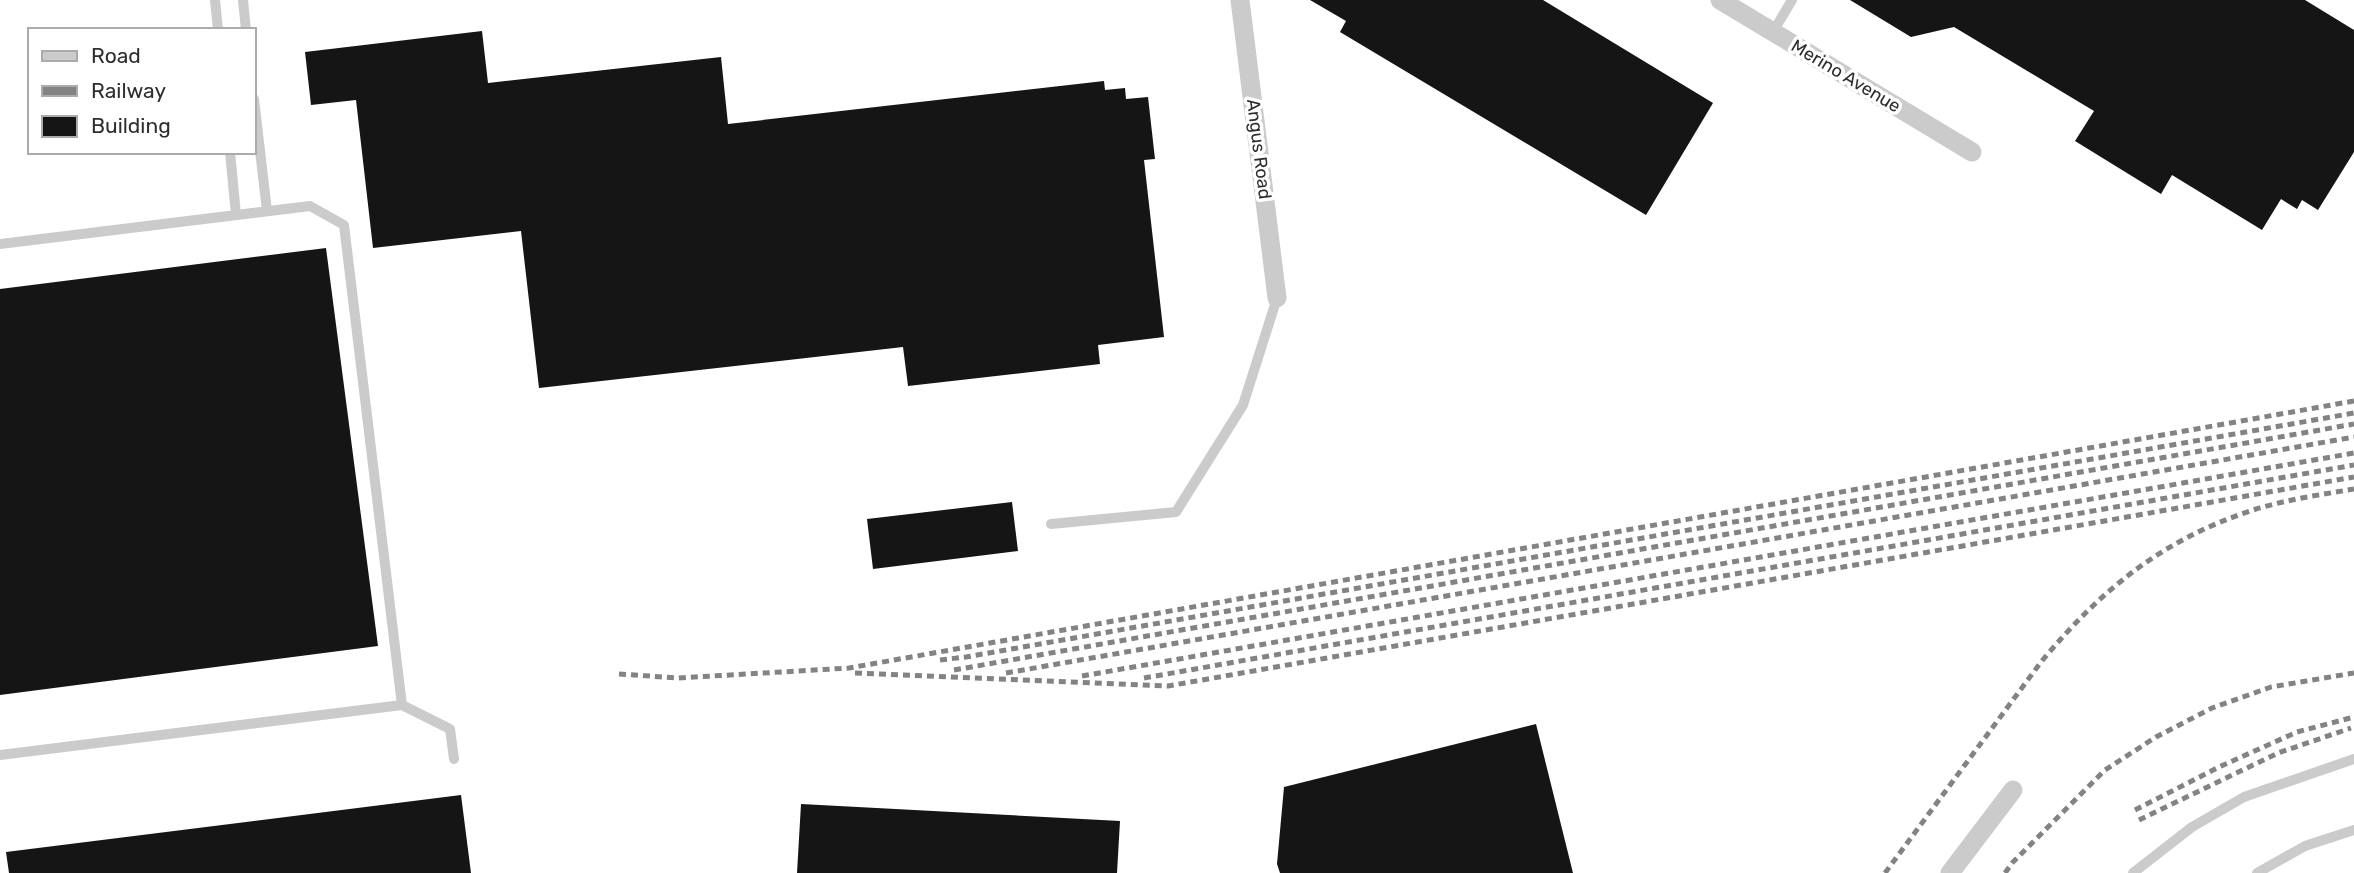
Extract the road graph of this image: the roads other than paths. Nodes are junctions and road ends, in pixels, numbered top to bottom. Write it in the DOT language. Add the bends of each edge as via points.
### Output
graph roads {
  1 [pos="215,0"];
  2 [pos="243,0"];
  3 [pos="1240,0"];
  4 [pos="1720,0"];
  5 [pos="1792,0"];
  6 [pos="218,28"];
  7 [pos="246,28"];
  8 [pos="1773,32"];
  9 [pos="256,116"];
  10 [pos="1972,152"];
  11 [pos="230,154"];
  12 [pos="267,211"];
  13 [pos="236,215"];
  14 [pos="0,244"];
  15 [pos="1277,298"];
  16 [pos="1051,524"];
  17 [pos="402,705"];
  18 [pos="0,755"];
  19 [pos="454,759"];
  20 [pos="2354,759"];
  21 [pos="2013,790"];
  22 [pos="2354,830"];
  23 [pos="1950,873"];
  24 [pos="2133,873"];
  25 [pos="2257,873"];
  1 -- 6 [label="lane"];
  2 -- 7 [label="lane"];
  3 -- 15 [label="street, Angus Road"];
  4 -- 8 [label="street, Merino Avenue"];
  5 -- 8 [label="lane"];
  8 -- 10 [label="street, Merino Avenue"];
  9 -- 12 [label="lane"];
  11 -- 13 [label="lane"];
  12 -- 13 [label="lane"];
  12 -- 17 [label="lane" via="310,206 344,225"];
  13 -- 14 [label="lane"];
  15 -- 16 [label="lane" via="1243,405 1176,512"];
  17 -- 18 [label="lane"];
  17 -- 19 [label="lane" via="450,729"];
  20 -- 24 [label="lane" via="2244,797 2192,827"];
  21 -- 23 [label="street"];
  22 -- 25 [label="lane" via="2305,846"];
}
